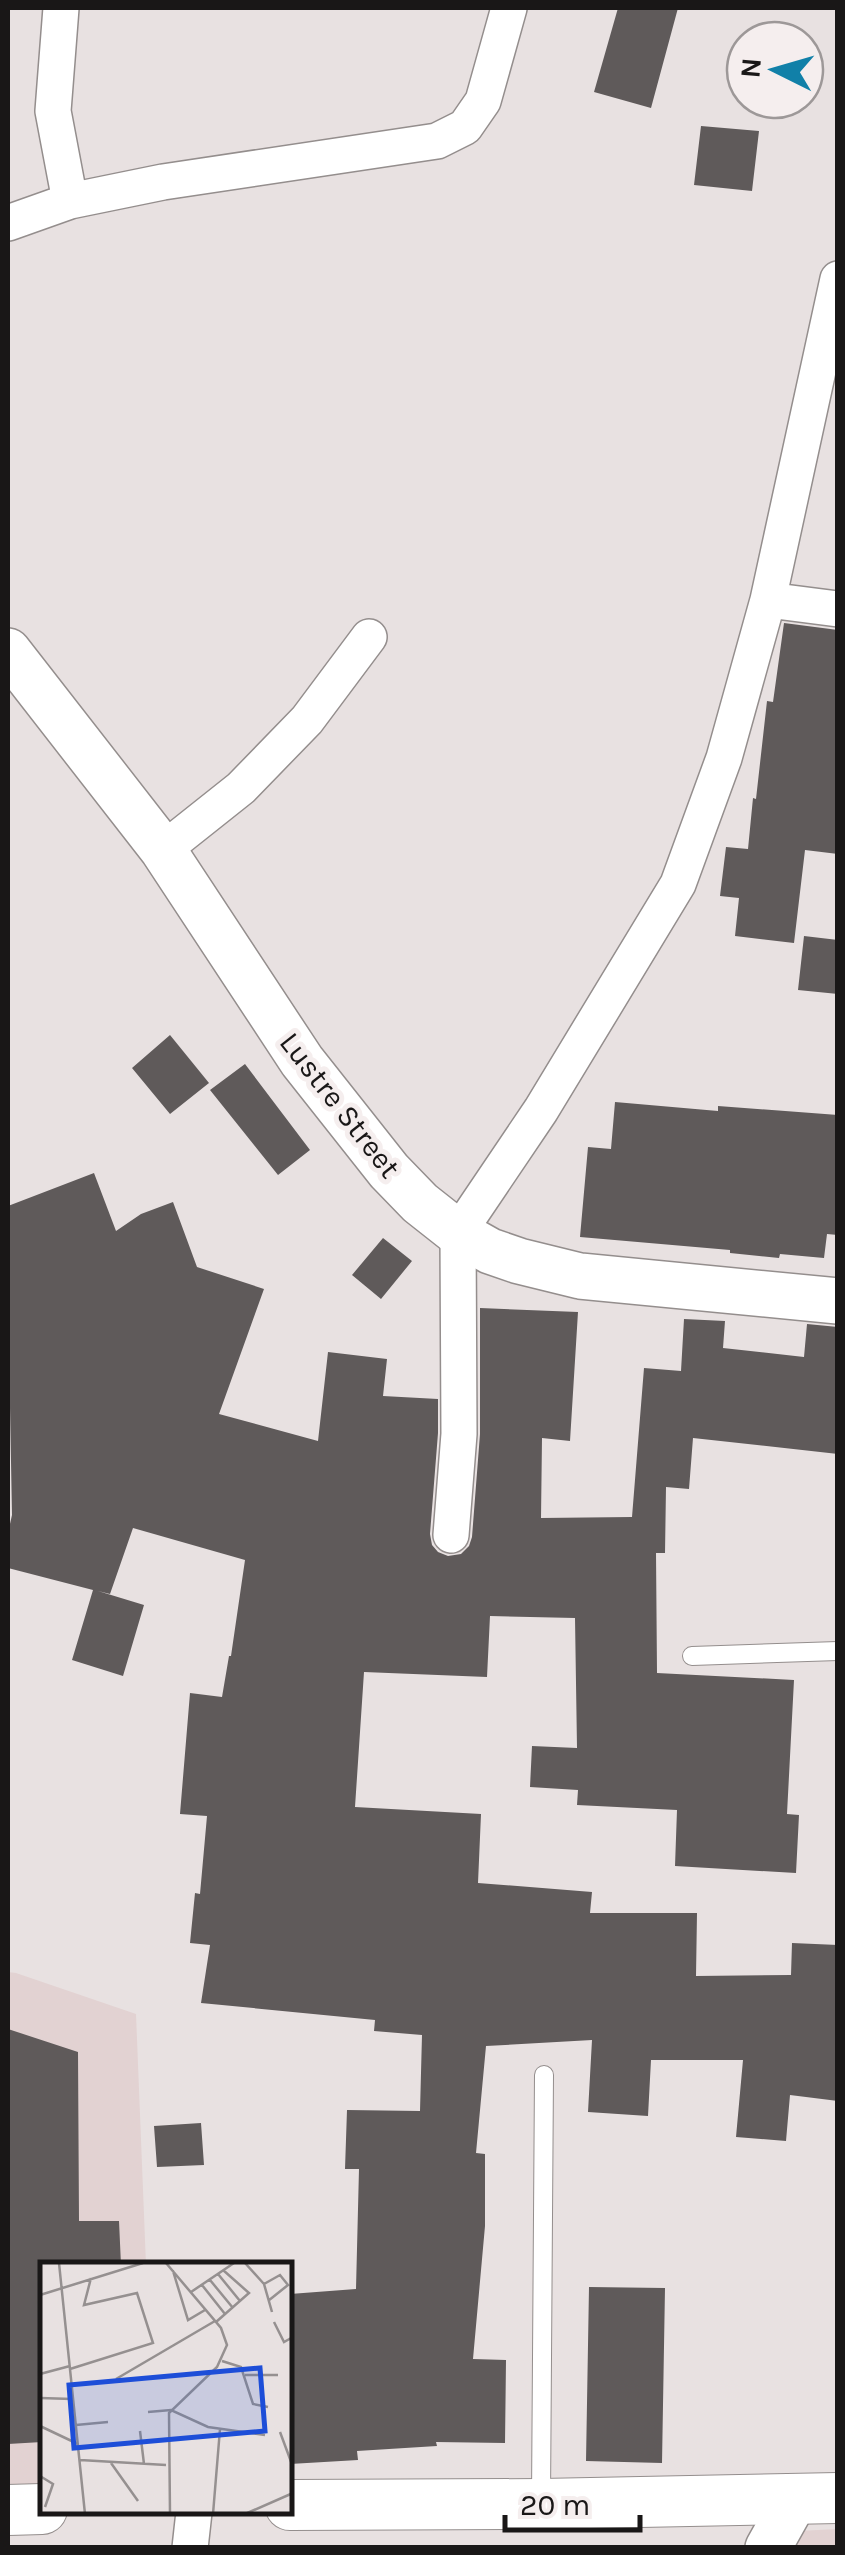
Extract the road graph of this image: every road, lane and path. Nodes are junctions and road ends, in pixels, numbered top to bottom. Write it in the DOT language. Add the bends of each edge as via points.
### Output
graph roads {
  1 [pos="61,8"];
  2 [pos="510,8"];
  3 [pos="70,201"];
  4 [pos="8,223"];
  5 [pos="838,280"];
  6 [pos="768,600"];
  7 [pos="838,609"];
  8 [pos="369,637"];
  9 [pos="8,651"];
  10 [pos="164,850"];
  11 [pos="458,1233"];
  12 [pos="838,1300"];
  13 [pos="451,1535"];
  14 [pos="838,1651"];
  15 [pos="692,1656"];
  16 [pos="544,2075"];
  17 [pos="817,2498"];
  18 [pos="541,2504"];
  19 [pos="292,2505"];
  20 [pos="40,2509"];
  21 [pos="8,2510"];
  22 [pos="194,2515"];
  23 [pos="190,2548"];
  24 [pos="768,2548"];
  1 -- 3 [label="street" via="53,111"];
  2 -- 3 [label="street" via="483,101 465,126 438,140"];
  3 -- 4 [label="street"];
  5 -- 6 [label="street"];
  6 -- 7 [label="street"];
  6 -- 11 [label="street" via="724,758 678,884"];
  8 -- 10 [label="street" via="307,720 240,788"];
  9 -- 10 [label="street, Lustre Street"];
  10 -- 11 [label="street, Lustre Street" via="302,1061 389,1171"];
  11 -- 12 [label="street, Lustre Street" via="490,1251 580,1276"];
  11 -- 13 [label="street" via="460,1434"];
  14 -- 15 [label="lane"];
  16 -- 18 [label="lane"];
  17 -- 18 [label="main road"];
  17 -- 24 [label="street"];
  18 -- 19 [label="main road"];
  20 -- 21 [label="main road"];
  22 -- 23 [label="street"];
}
